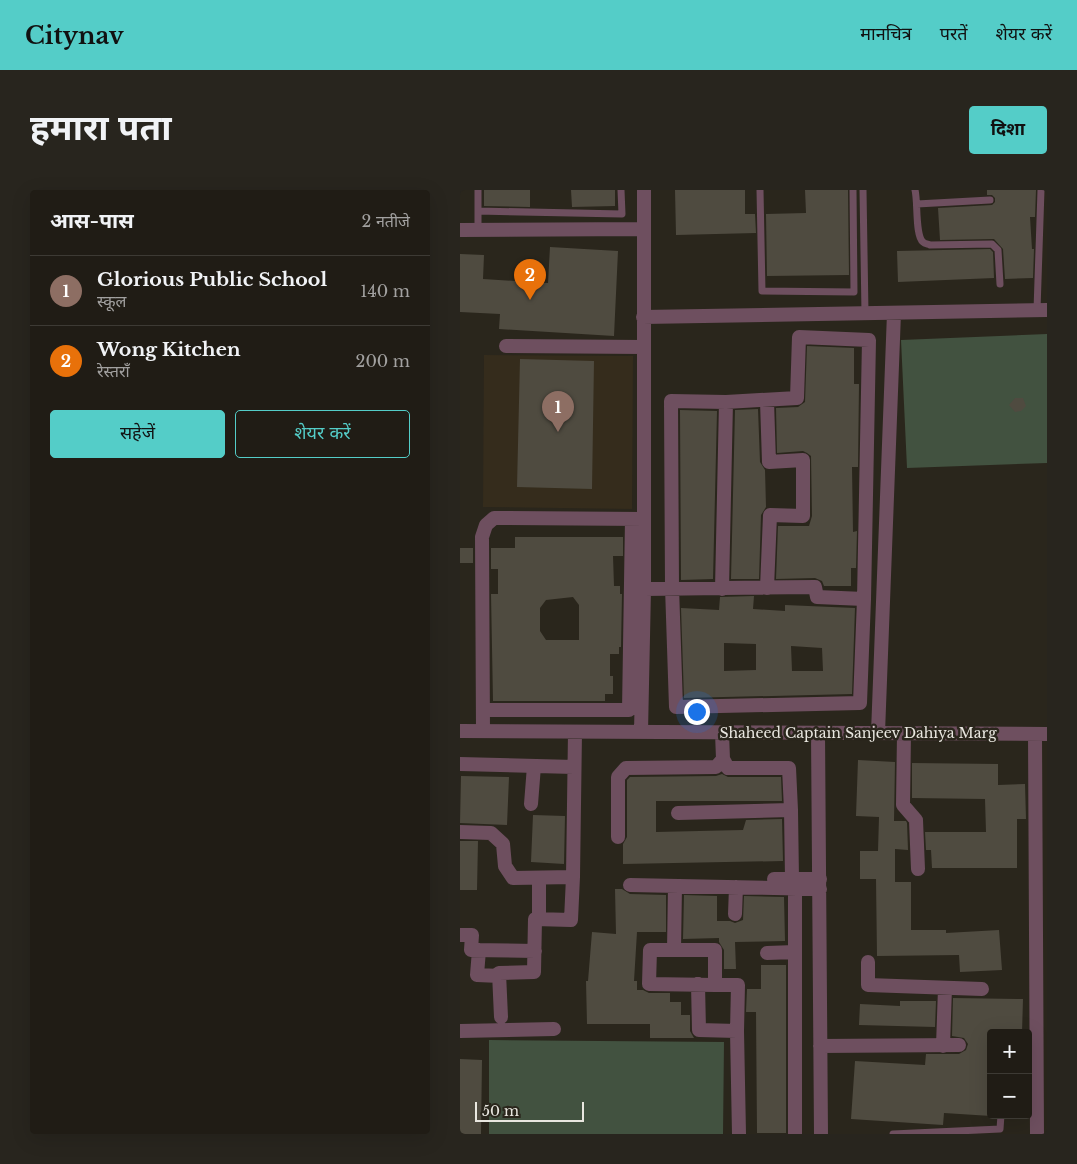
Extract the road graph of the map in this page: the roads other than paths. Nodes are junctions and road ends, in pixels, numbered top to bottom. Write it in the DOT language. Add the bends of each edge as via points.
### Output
graph roads {
  1 [pos="478,190"];
  2 [pos="622,190"];
  3 [pos="644,190"];
  4 [pos="760,190"];
  5 [pos="853,190"];
  6 [pos="863,190"];
  7 [pos="915,190"];
  8 [pos="1041,190"];
  9 [pos="990,200"];
  10 [pos="917,204"];
  11 [pos="478,211"];
  12 [pos="644,229"];
  13 [pos="460,230"];
  14 [pos="478,230"];
  15 [pos="1000,284"];
  16 [pos="1038,288"];
  17 [pos="1047,288"];
  18 [pos="1042,310"];
  19 [pos="864,313"];
  20 [pos="894,313"];
  21 [pos="643,317"];
  22 [pos="506,346"];
  23 [pos="644,347"];
  24 [pos="767,400"];
  25 [pos="726,402"];
  26 [pos="866,466"];
  27 [pos="888,467"];
  28 [pos="638,519"];
  29 [pos="672,588"];
  30 [pos="767,588"];
  31 [pos="644,589"];
  32 [pos="722,589"];
  33 [pos="864,599"];
  34 [pos="483,710"];
  35 [pos="460,731"];
  36 [pos="483,731"];
  37 [pos="575,732"];
  38 [pos="640,732"];
  39 [pos="722,733"];
  40 [pos="818,733"];
  41 [pos="878,734"];
  42 [pos="904,734"];
  43 [pos="1041,734"];
  44 [pos="723,759"];
  45 [pos="460,764"];
  46 [pos="534,766"];
  47 [pos="574,767"];
  48 [pos="531,804"];
  49 [pos="791,810"];
  50 [pos="678,813"];
  51 [pos="460,832"];
  52 [pos="618,836"];
  53 [pos="918,869"];
  54 [pos="573,877"];
  55 [pos="539,878"];
  56 [pos="793,884"];
  57 [pos="820,884"];
  58 [pos="675,886"];
  59 [pos="736,887"];
  60 [pos="735,914"];
  61 [pos="539,920"];
  62 [pos="460,935"];
  63 [pos="479,950"];
  64 [pos="674,950"];
  65 [pos="535,951"];
  66 [pos="795,952"];
  67 [pos="767,953"];
  68 [pos="868,962"];
  69 [pos="500,976"];
  70 [pos="698,984"];
  71 [pos="715,985"];
  72 [pos="945,988"];
  73 [pos="982,989"];
  74 [pos="501,1017"];
  75 [pos="554,1029"];
  76 [pos="460,1031"];
  77 [pos="737,1031"];
  78 [pos="959,1045"];
  79 [pos="820,1046"];
  80 [pos="943,1046"];
  81 [pos="1032,1057"];
  82 [pos="1001,1119"];
  83 [pos="739,1134"];
  84 [pos="795,1134"];
  85 [pos="821,1134"];
  86 [pos="893,1134"];
  87 [pos="1037,1134"];
  1 -- 11 [label="lane"];
  2 -- 11 [label="lane" via="622,214"];
  3 -- 12 [label="street"];
  4 -- 5 [label="lane" via="762,291 854,292"];
  6 -- 19 [label="lane"];
  7 -- 10 [label="lane"];
  8 -- 16 [label="lane"];
  9 -- 10 [label="lane"];
  10 -- 15 [label="lane" via="919,234 924,244 996,246"];
  11 -- 14 [label="lane"];
  12 -- 14 [label="street"];
  12 -- 21 [label="street"];
  13 -- 14 [label="street"];
  16 -- 17 [label="lane"];
  16 -- 18 [label="lane"];
  18 -- 20 [label="street"];
  19 -- 20 [label="street"];
  19 -- 21 [label="street"];
  20 -- 27 [label="street"];
  21 -- 23 [label="street"];
  22 -- 23 [label="street"];
  23 -- 28 [label="street"];
  24 -- 25 [label="street"];
  24 -- 26 [label="street" via="797,398 799,337 868,340"];
  24 -- 30 [label="street" via="769,462 804,460 803,516 770,515"];
  25 -- 29 [label="street" via="671,401"];
  25 -- 32 [label="street"];
  26 -- 27 [label="street"];
  26 -- 33 [label="street"];
  27 -- 41 [label="street"];
  28 -- 31 [label="street"];
  28 -- 34 [label="street" via="629,710"];
  28 -- 34 [label="street" via="494,518 486,525 482,537"];
  29 -- 31 [label="street"];
  29 -- 32 [label="street"];
  29 -- 33 [label="street" via="676,707 860,703"];
  30 -- 32 [label="street"];
  30 -- 33 [label="street" via="815,588 817,597"];
  31 -- 38 [label="street"];
  34 -- 36 [label="street"];
  35 -- 36 [label="street, Shaheed Captain Sanjeev Dahiya Marg"];
  36 -- 37 [label="street, Shaheed Captain Sanjeev Dahiya Marg"];
  37 -- 38 [label="street, Shaheed Captain Sanjeev Dahiya Marg"];
  37 -- 47 [label="street"];
  38 -- 39 [label="street, Shaheed Captain Sanjeev Dahiya Marg"];
  39 -- 40 [label="street, Shaheed Captain Sanjeev Dahiya Marg"];
  39 -- 44 [label="street"];
  40 -- 41 [label="street, Shaheed Captain Sanjeev Dahiya Marg"];
  40 -- 57 [label="street"];
  41 -- 42 [label="street, Shaheed Captain Sanjeev Dahiya Marg"];
  42 -- 43 [label="street, Shaheed Captain Sanjeev Dahiya Marg"];
  42 -- 53 [label="street" via="903,805 916,820"];
  43 -- 81 [label="street"];
  44 -- 49 [label="street" via="728,768 789,768"];
  44 -- 52 [label="street" via="716,767 626,768 618,776"];
  45 -- 46 [label="street"];
  46 -- 47 [label="street"];
  46 -- 48 [label="street"];
  47 -- 54 [label="street"];
  49 -- 50 [label="street"];
  49 -- 56 [label="street"];
  51 -- 55 [label="street" via="491,833 503,844 505,866 513,878"];
  54 -- 55 [label="street"];
  54 -- 61 [label="street" via="571,920"];
  55 -- 61 [label="street"];
  56 -- 57 [label="street"];
  56 -- 58 [label="street" via="630,882"];
  56 -- 59 [label="street"];
  56 -- 66 [label="street"];
  57 -- 79 [label="street"];
  58 -- 59 [label="street"];
  58 -- 64 [label="street"];
  59 -- 60 [label="street"];
  61 -- 65 [label="street" via="535,920"];
  62 -- 63 [label="street" via="472,935 471,950"];
  63 -- 65 [label="street"];
  63 -- 69 [label="street" via="477,975"];
  64 -- 70 [label="street" via="650,950 649,984"];
  64 -- 71 [label="street" via="715,950"];
  65 -- 69 [label="street" via="534,972 500,973"];
  66 -- 67 [label="street"];
  66 -- 84 [label="street"];
  68 -- 72 [label="street" via="868,985"];
  69 -- 74 [label="street"];
  70 -- 71 [label="street"];
  70 -- 77 [label="street" via="699,1030"];
  71 -- 77 [label="street" via="738,985"];
  72 -- 73 [label="street"];
  72 -- 80 [label="street"];
  75 -- 76 [label="street"];
  77 -- 83 [label="street"];
  78 -- 80 [label="street"];
  79 -- 80 [label="street"];
  79 -- 85 [label="street"];
  81 -- 87 [label="street"];
  82 -- 86 [label="lane" via="1000,1129"];
}
